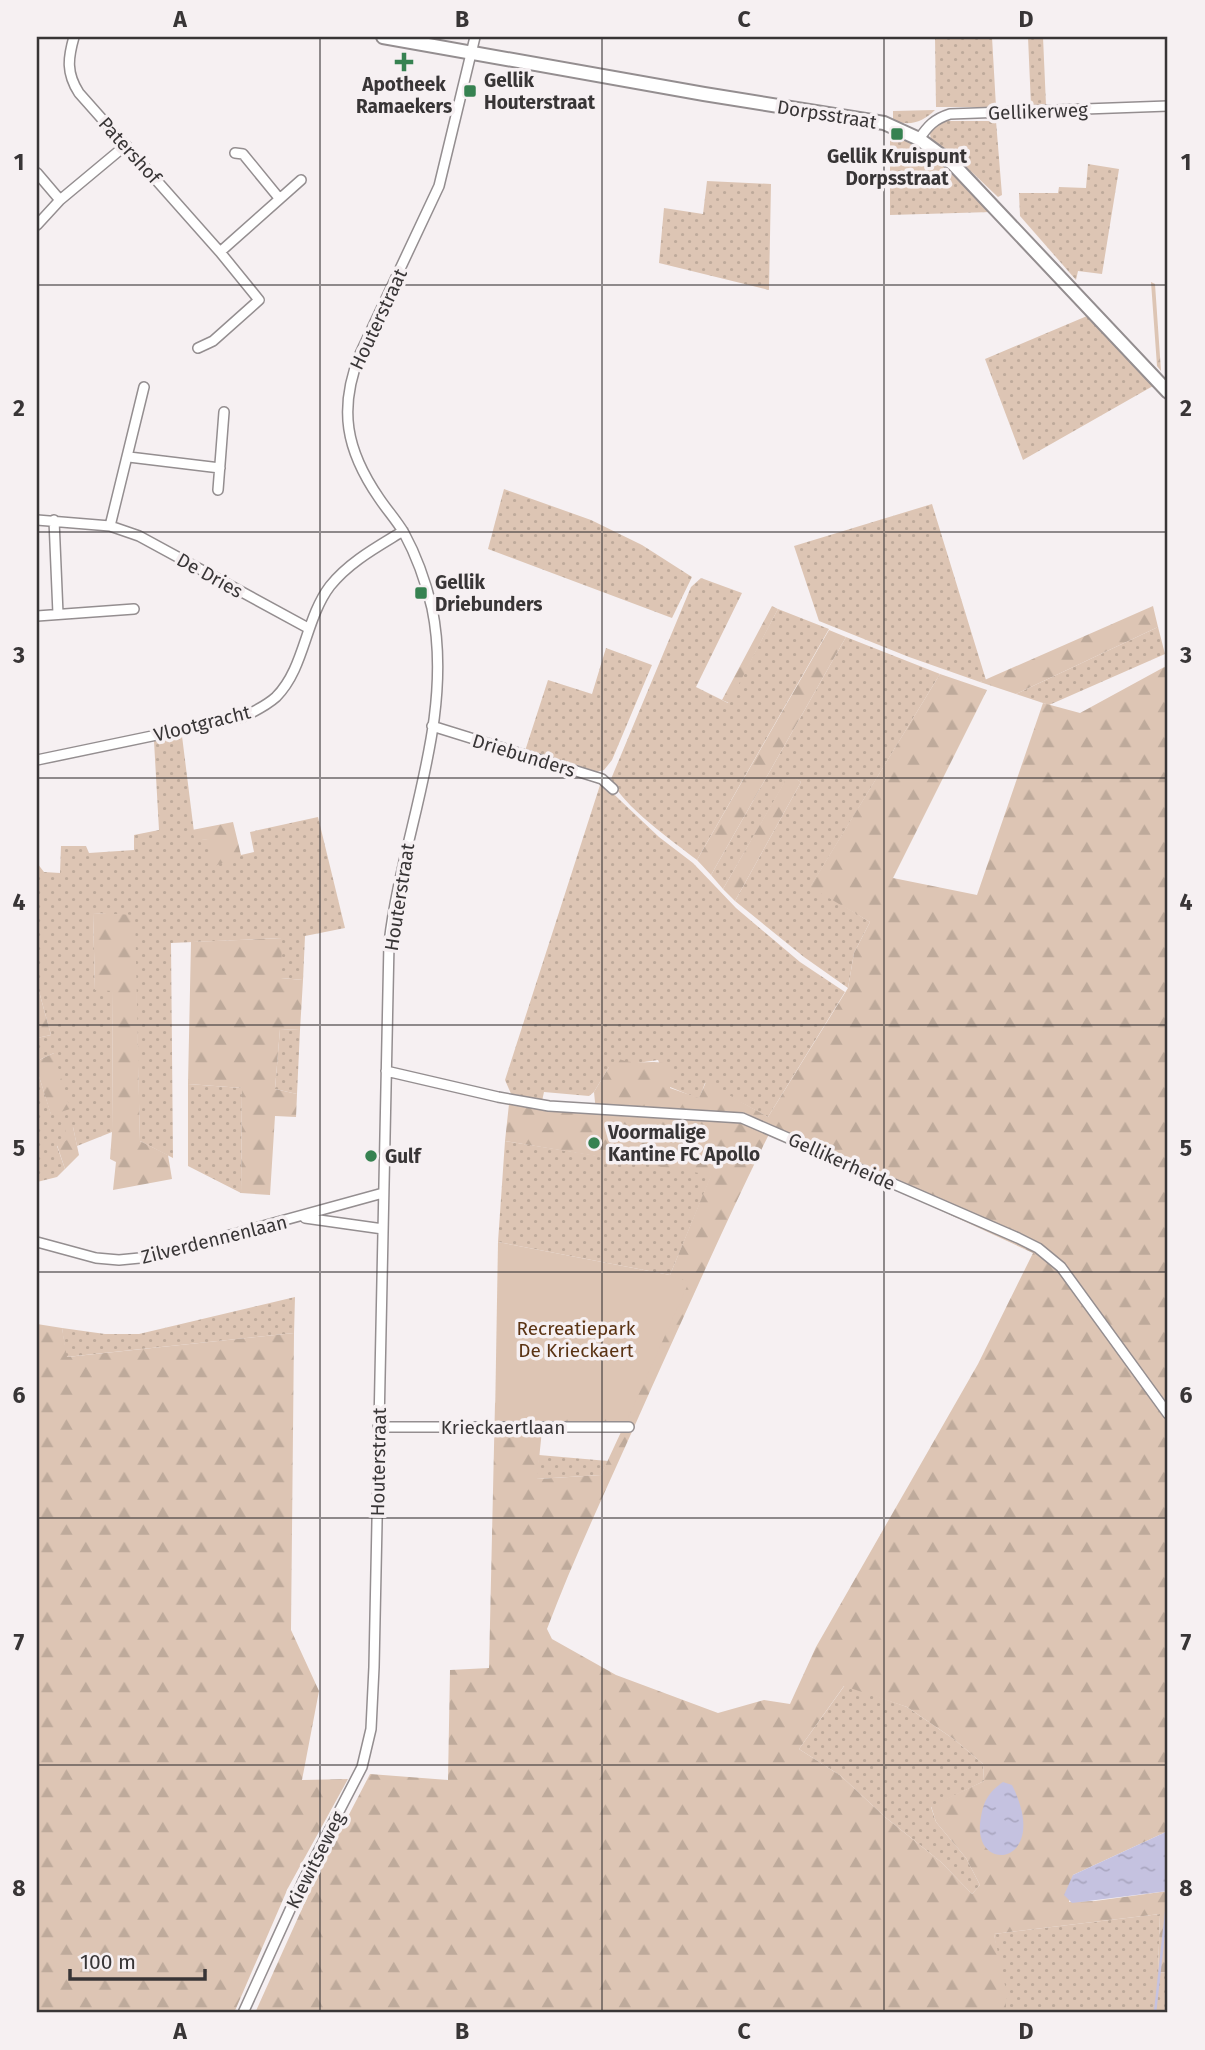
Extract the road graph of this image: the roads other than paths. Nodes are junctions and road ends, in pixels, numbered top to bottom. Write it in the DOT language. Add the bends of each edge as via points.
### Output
graph roads {
  1 [pos="74,37"];
  2 [pos="383,37"];
  3 [pos="475,37"];
  4 [pos="470,52"];
  5 [pos="1168,106"];
  6 [pos="919,139"];
  7 [pos="126,145"];
  8 [pos="235,153"];
  9 [pos="37,173"];
  10 [pos="301,180"];
  11 [pos="279,198"];
  12 [pos="60,200"];
  13 [pos="37,225"];
  14 [pos="220,252"];
  15 [pos="198,348"];
  16 [pos="144,387"];
  17 [pos="1168,392"];
  18 [pos="225,412"];
  19 [pos="129,457"];
  20 [pos="220,468"];
  21 [pos="218,490"];
  22 [pos="37,520"];
  23 [pos="54,520"];
  24 [pos="110,526"];
  25 [pos="403,531"];
  26 [pos="134,609"];
  27 [pos="58,614"];
  28 [pos="37,616"];
  29 [pos="308,628"];
  30 [pos="432,726"];
  31 [pos="37,760"];
  32 [pos="613,789"];
  33 [pos="386,1072"];
  34 [pos="383,1193"];
  35 [pos="300,1217"];
  36 [pos="383,1229"];
  37 [pos="40,1241"];
  38 [pos="1168,1414"];
  39 [pos="378,1427"];
  40 [pos="629,1427"];
  41 [pos="354,1785"];
  42 [pos="243,2013"];
  1 -- 7 [label="street, Patershof" via="68,67 72,83"];
  2 -- 4 [label="street, Dorpsstraat"];
  3 -- 4 [label="street, Houterstraat"];
  4 -- 6 [label="street, Dorpsstraat" via="884,123"];
  4 -- 25 [label="street, Houterstraat" via="439,186 359,354 348,393 346,416 361,470"];
  5 -- 6 [label="street, Gellikerweg" via="950,114 929,124"];
  6 -- 17 [label="street, Dorpsstraat" via="953,163"];
  7 -- 12 [label="street"];
  7 -- 14 [label="street, Patershof"];
  8 -- 11 [label="street" via="243,154"];
  9 -- 12 [label="street"];
  10 -- 11 [label="street"];
  11 -- 14 [label="street"];
  12 -- 13 [label="street"];
  14 -- 15 [label="street, Patershof" via="260,300 213,341"];
  16 -- 19 [label="street"];
  18 -- 20 [label="street"];
  19 -- 20 [label="street"];
  19 -- 24 [label="street"];
  20 -- 21 [label="street"];
  22 -- 23 [label="street, De Dries"];
  23 -- 24 [label="street, De Dries"];
  23 -- 27 [label="street"];
  24 -- 29 [label="street, De Dries" via="139,537"];
  25 -- 29 [label="street, Vlootgracht" via="346,568 317,605"];
  25 -- 30 [label="street, Houterstraat" via="421,572 438,649"];
  26 -- 27 [label="street"];
  27 -- 28 [label="street"];
  29 -- 31 [label="street, Vlootgracht" via="283,689 243,717"];
  30 -- 32 [label="street, Driebunders" via="602,779"];
  30 -- 33 [label="street, Houterstraat" via="392,915"];
  33 -- 34 [label="street, Houterstraat"];
  33 -- 38 [label="street, Gellikerheide" via="549,1106 742,1118 1018,1238 1061,1267"];
  34 -- 35 [label="street, Zilverdennenlaan"];
  34 -- 36 [label="street, Houterstraat"];
  35 -- 36 [label="street, Zilverdennenlaan"];
  35 -- 37 [label="street, Zilverdennenlaan" via="119,1260"];
  36 -- 39 [label="street, Houterstraat"];
  39 -- 40 [label="street, Krieckaertlaan"];
  39 -- 41 [label="street, Houterstraat" via="373,1698 366,1756"];
  41 -- 42 [label="street, Kiewitseweg" via="304,1878"];
}
